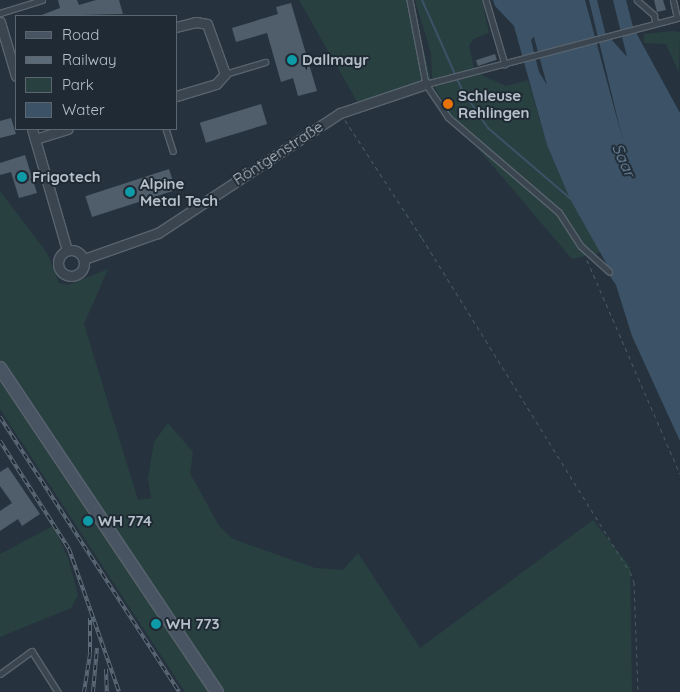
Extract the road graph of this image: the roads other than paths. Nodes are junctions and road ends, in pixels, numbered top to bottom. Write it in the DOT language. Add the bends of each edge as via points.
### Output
graph roads {
  1 [pos="42,0"];
  2 [pos="410,0"];
  3 [pos="486,0"];
  4 [pos="637,0"];
  5 [pos="673,0"];
  6 [pos="0,13"];
  7 [pos="0,23"];
  8 [pos="656,23"];
  9 [pos="178,26"];
  10 [pos="265,62"];
  11 [pos="505,64"];
  12 [pos="15,73"];
  13 [pos="225,74"];
  14 [pos="426,84"];
  15 [pos="178,95"];
  16 [pos="32,130"];
  17 [pos="65,130"];
  18 [pos="166,130"];
  19 [pos="35,139"];
  20 [pos="173,151"];
  21 [pos="67,250"];
  22 [pos="84,259"];
  23 [pos="609,271"];
  24 [pos="0,368"];
  25 [pos="0,674"];
  26 [pos="58,692"];
  27 [pos="217,692"];
  1 -- 6 [label="lane"];
  2 -- 14 [label="lane"];
  3 -- 11 [label="lane"];
  4 -- 8 [label="lane" via="654,16"];
  5 -- 8 [label="lane" via="677,18"];
  7 -- 12 [label="street"];
  8 -- 11 [label="lane"];
  9 -- 13 [label="street" via="196,22 208,24"];
  10 -- 13 [label="lane"];
  11 -- 14 [label="lane"];
  13 -- 15 [label="street" via="216,84"];
  14 -- 22 [label="street, Röntgenstraße" via="340,114 255,166 158,233"];
  14 -- 23 [label="lane" via="448,117 559,212 581,246"];
  16 -- 19 [label="street"];
  17 -- 19 [label="street"];
  18 -- 20 [label="lane"];
  19 -- 21 [label="street"];
  21 -- 22 [label="street" via="79,252"];
  21 -- 22 [label="street" via="58,259 64,274 73,276 81,272"];
  24 -- 27 [label="main road"];
  25 -- 26 [label="lane" via="32,651"];
}
